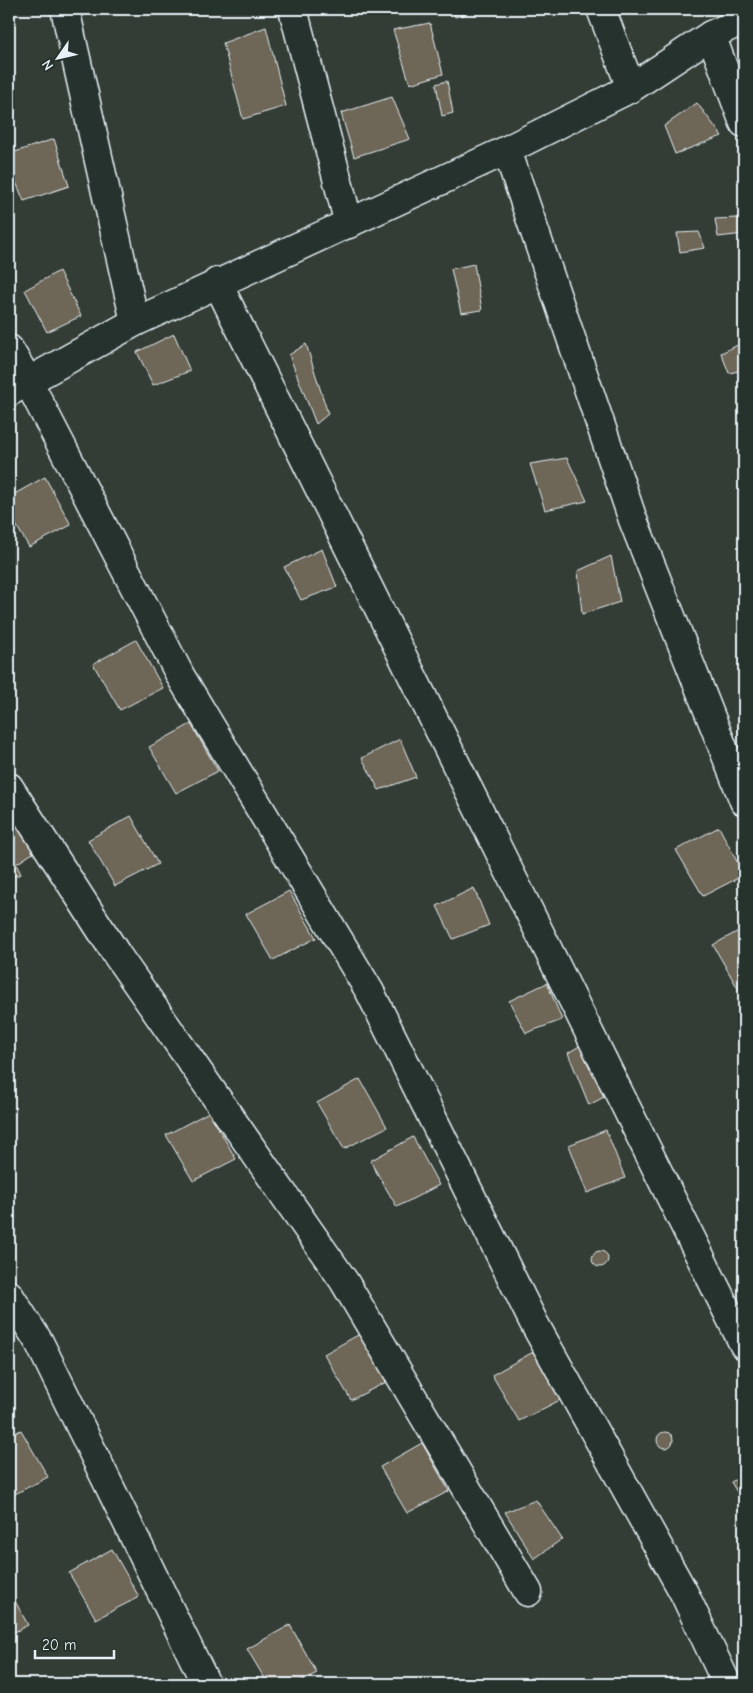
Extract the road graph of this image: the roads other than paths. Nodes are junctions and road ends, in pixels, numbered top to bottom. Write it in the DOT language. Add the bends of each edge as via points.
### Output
graph roads {
  1 [pos="65,9"];
  2 [pos="293,9"];
  3 [pos="601,9"];
  4 [pos="742,17"];
  5 [pos="711,35"];
  6 [pos="631,88"];
  7 [pos="744,123"];
  8 [pos="508,150"];
  9 [pos="349,224"];
  10 [pos="217,282"];
  11 [pos="135,322"];
  12 [pos="9,349"];
  13 [pos="19,386"];
  14 [pos="9,787"];
  15 [pos="744,801"];
  16 [pos="9,1295"];
  17 [pos="744,1345"];
  18 [pos="528,1592"];
  19 [pos="206,1684"];
  20 [pos="727,1684"];
  1 -- 11 [label="street"];
  2 -- 9 [label="street"];
  3 -- 6 [label="street"];
  4 -- 5 [label="street"];
  5 -- 6 [label="street"];
  5 -- 7 [label="street"];
  6 -- 8 [label="street"];
  8 -- 9 [label="street"];
  8 -- 15 [label="street" via="632,520"];
  9 -- 10 [label="street"];
  10 -- 11 [label="street"];
  10 -- 17 [label="street"];
  11 -- 13 [label="street"];
  12 -- 13 [label="street"];
  13 -- 20 [label="street" via="181,678 370,992 534,1323 684,1593"];
  14 -- 18 [label="street" via="117,954 344,1281"];
  16 -- 19 [label="street" via="39,1342"];
}
